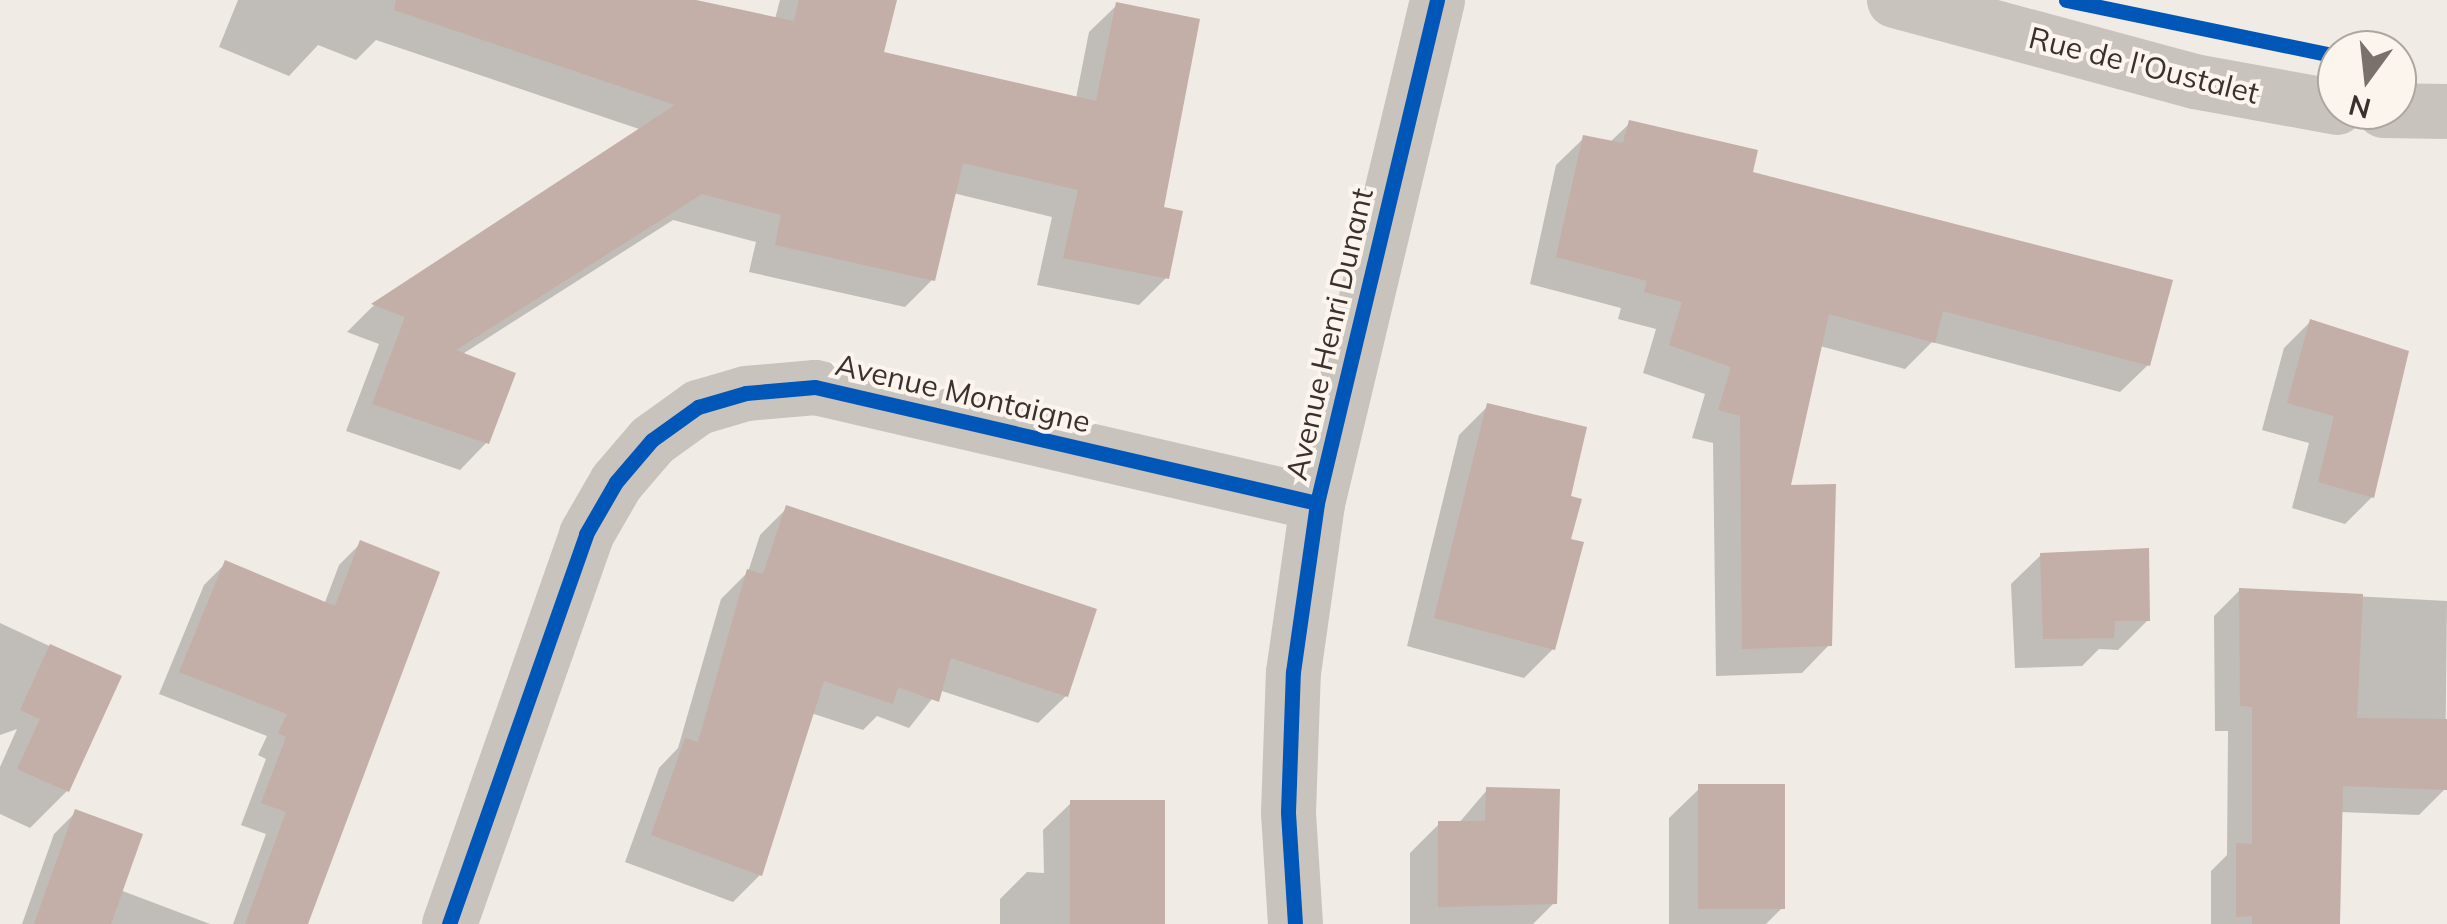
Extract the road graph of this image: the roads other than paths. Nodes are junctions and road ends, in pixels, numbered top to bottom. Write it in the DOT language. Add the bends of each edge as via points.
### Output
graph roads {
  1 [pos="1437,0"];
  2 [pos="1894,0"];
  3 [pos="2317,103"];
  4 [pos="2417,111"];
  5 [pos="2447,111"];
  6 [pos="1318,503"];
  7 [pos="449,924"];
  8 [pos="1295,924"];
  1 -- 6 [label="street, Avenue Henri Dunant"];
  2 -- 3 [label="street, Rue de l'Oustalet" via="2194,81"];
  4 -- 5 [label="street"];
  6 -- 7 [label="street, Avenue Montaigne" via="815,387 746,393 698,408 652,440 616,482 586,534"];
  6 -- 8 [label="street, Avenue Henri Dunant" via="1294,672 1288,812"];
}
